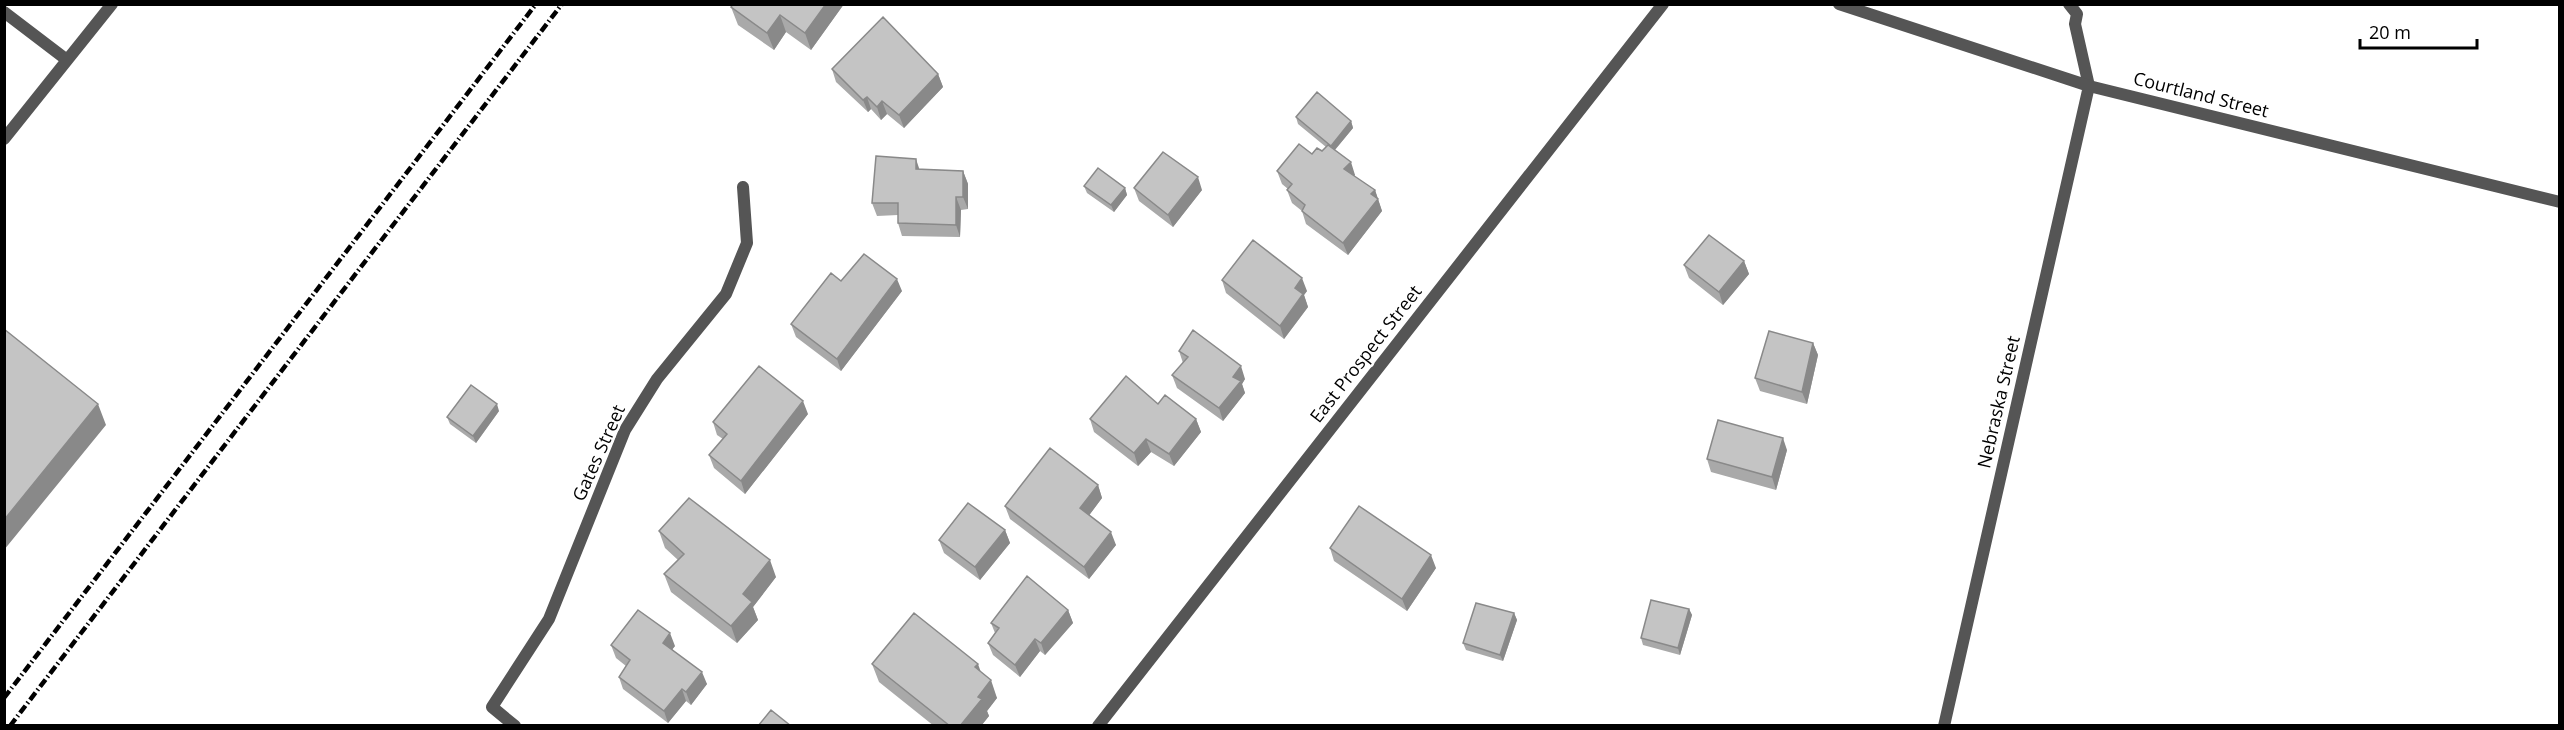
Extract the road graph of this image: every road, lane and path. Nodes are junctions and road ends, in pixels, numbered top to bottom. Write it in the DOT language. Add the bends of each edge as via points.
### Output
graph roads {
  1 [pos="112,4"];
  2 [pos="1663,4"];
  3 [pos="1839,4"];
  4 [pos="2069,4"];
  5 [pos="4,12"];
  6 [pos="67,60"];
  7 [pos="2089,86"];
  8 [pos="4,139"];
  9 [pos="743,187"];
  10 [pos="2559,202"];
  11 [pos="515,726"];
  12 [pos="1098,726"];
  13 [pos="1944,726"];
  1 -- 6 [label="street"];
  2 -- 12 [label="street, East Prospect Street"];
  3 -- 7 [label="street, Courtland Street"];
  4 -- 7 [label="street" via="2077,14 2075,24"];
  5 -- 6 [label="street"];
  6 -- 8 [label="street"];
  7 -- 10 [label="street, Courtland Street"];
  7 -- 13 [label="street, Nebraska Street"];
  9 -- 11 [label="street, Gates Street" via="747,243 726,294 657,379 625,430 549,620 492,707"];
}
